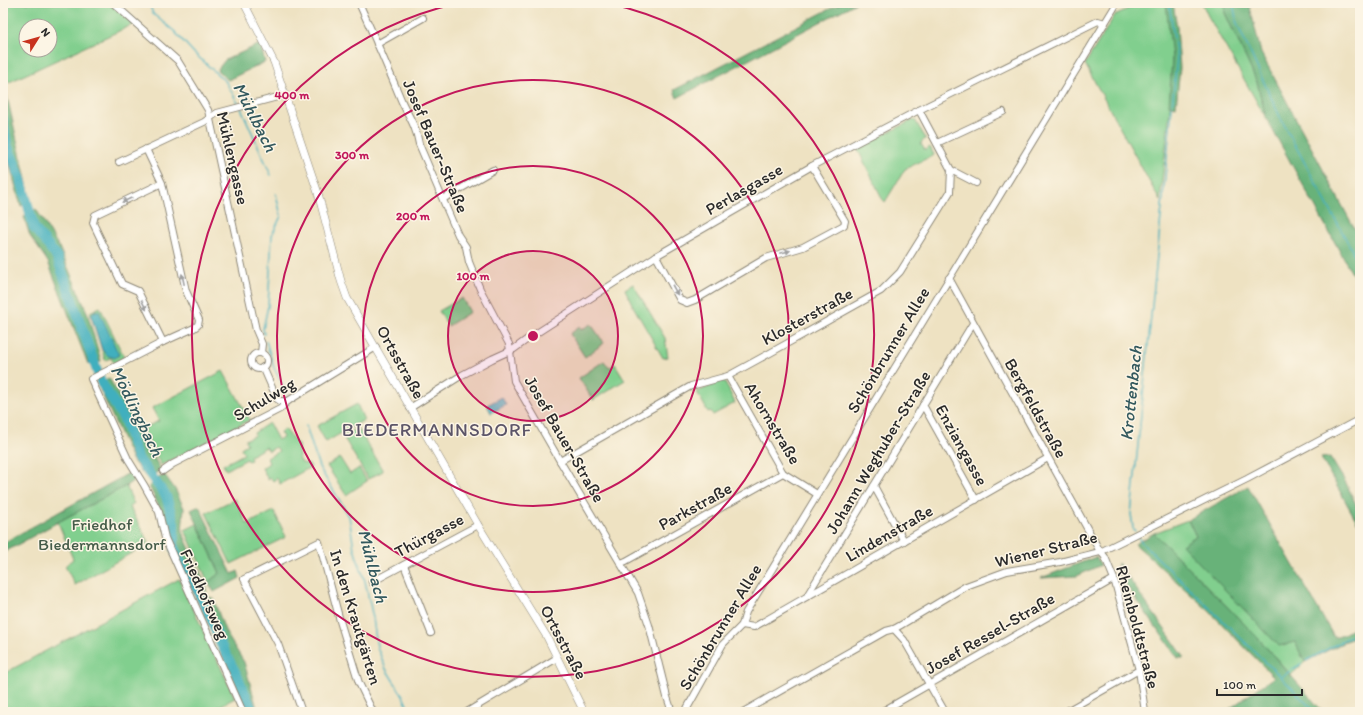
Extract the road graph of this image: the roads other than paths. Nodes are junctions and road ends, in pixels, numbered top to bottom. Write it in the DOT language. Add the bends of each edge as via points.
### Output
graph roads {
  1 [pos="113,3"];
  2 [pos="244,3"];
  3 [pos="359,3"];
  4 [pos="1117,3"];
  5 [pos="423,18"];
  6 [pos="1105,23"];
  7 [pos="378,44"];
  8 [pos="285,95"];
  9 [pos="919,110"];
  10 [pos="1003,112"];
  11 [pos="210,118"];
  12 [pos="936,143"];
  13 [pos="146,149"];
  14 [pos="119,162"];
  15 [pos="812,166"];
  16 [pos="493,170"];
  17 [pos="951,170"];
  18 [pos="162,183"];
  19 [pos="976,183"];
  20 [pos="443,199"];
  21 [pos="656,256"];
  22 [pos="949,278"];
  23 [pos="973,323"];
  24 [pos="164,342"];
  25 [pos="376,347"];
  26 [pos="511,351"];
  27 [pos="261,353"];
  28 [pos="263,367"];
  29 [pos="728,376"];
  30 [pos="290,400"];
  31 [pos="924,405"];
  32 [pos="410,408"];
  33 [pos="1360,419"];
  34 [pos="1048,458"];
  35 [pos="560,462"];
  36 [pos="163,471"];
  37 [pos="783,473"];
  38 [pos="874,486"];
  39 [pos="817,494"];
  40 [pos="976,500"];
  41 [pos="478,525"];
  42 [pos="904,541"];
  43 [pos="1100,552"];
  44 [pos="621,563"];
  45 [pos="404,565"];
  46 [pos="1114,579"];
  47 [pos="372,582"];
  48 [pos="807,596"];
  49 [pos="742,625"];
  50 [pos="894,629"];
  51 [pos="431,633"];
  52 [pos="557,658"];
  53 [pos="1139,670"];
  54 [pos="929,685"];
  55 [pos="477,710"];
  56 [pos="243,712"];
  57 [pos="302,712"];
  58 [pos="373,712"];
  59 [pos="467,712"];
  60 [pos="584,712"];
  61 [pos="672,712"];
  62 [pos="685,712"];
  63 [pos="743,712"];
  64 [pos="880,712"];
  65 [pos="945,712"];
  66 [pos="1065,712"];
  67 [pos="1145,712"];
  1 -- 11 [label="street, Mühlengasse" via="178,61 208,110"];
  2 -- 8 [label="street, Ortsstraße" via="274,62"];
  3 -- 7 [label="street, Josef Bauer-Straße"];
  4 -- 6 [label="street, Schönbrunner Allee"];
  5 -- 7 [label="street"];
  6 -- 9 [label="street, Perlasgasse" via="1098,21"];
  6 -- 22 [label="street, Schönbrunner Allee"];
  7 -- 20 [label="street, Josef Bauer-Straße"];
  8 -- 11 [label="street" via="240,106"];
  8 -- 25 [label="street, Ortsstraße" via="318,193 347,298"];
  9 -- 12 [label="street"];
  9 -- 15 [label="street, Perlasgasse"];
  10 -- 12 [label="street"];
  11 -- 13 [label="street"];
  11 -- 27 [label="street, Mühlengasse" via="256,330 262,344"];
  12 -- 17 [label="street"];
  13 -- 14 [label="street"];
  13 -- 18 [label="street"];
  15 -- 21 [label="street, Perlasgasse"];
  21 -- 15 [label="street, one-way" via="680,300 687,303 766,258 803,247 844,225 845,221"];
  16 -- 20 [label="street"];
  17 -- 19 [label="street"];
  17 -- 29 [label="street, Klosterstraße" via="950,192 900,272 881,291"];
  24 -- 18 [label="street, one-way" via="194,328 199,322 186,291"];
  18 -- 24 [label="street, one-way" via="95,215 93,223 122,284 138,292"];
  20 -- 26 [label="street, Josef Bauer-Straße" via="458,235 466,247 480,289"];
  21 -- 26 [label="street, Perlasgasse"];
  22 -- 23 [label="street, Bergfeldstraße"];
  22 -- 39 [label="street, Schönbrunner Allee"];
  23 -- 31 [label="street, Johann Weghuber-Straße"];
  23 -- 34 [label="street, Bergfeldstraße"];
  24 -- 56 [label="street, Friedhofsweg" via="93,378 128,459 159,512 165,538"];
  25 -- 30 [label="street, Schulweg"];
  25 -- 32 [label="street, Ortsstraße"];
  26 -- 32 [label="street, Perlasgasse" via="462,374"];
  26 -- 35 [label="street, Josef Bauer-Straße" via="514,381"];
  27 -- 28 [label="street, Mühlengasse" via="266,359"];
  27 -- 28 [label="street, Mühlengasse" via="254,355 251,362 256,368"];
  28 -- 30 [label="street, Mühlengasse" via="277,399 280,402"];
  29 -- 35 [label="street, Klosterstraße" via="691,386"];
  29 -- 37 [label="street, Ahornstraße"];
  30 -- 36 [label="street, Schulweg" via="280,409"];
  31 -- 38 [label="street, Johann Weghuber-Straße"];
  31 -- 40 [label="street, Enziangasse"];
  32 -- 41 [label="street, Ortsstraße"];
  33 -- 43 [label="street, Wiener Straße"];
  34 -- 40 [label="street, Lindenstraße"];
  34 -- 43 [label="street, Bergfeldstraße"];
  35 -- 44 [label="street, Josef Bauer-Straße"];
  37 -- 39 [label="street, Ahornstraße"];
  37 -- 44 [label="street, Parkstraße"];
  38 -- 42 [label="street"];
  38 -- 48 [label="street, Johann Weghuber-Straße"];
  39 -- 49 [label="street, Schönbrunner Allee" via="746,612"];
  40 -- 42 [label="street, Lindenstraße"];
  41 -- 45 [label="street, Thürgasse"];
  41 -- 52 [label="street, Ortsstraße" via="547,637"];
  42 -- 48 [label="street, Lindenstraße"];
  43 -- 46 [label="street, Rheinboldtstraße" via="1105,557"];
  43 -- 50 [label="street, Wiener Straße" via="1007,571 966,586"];
  44 -- 61 [label="street, Josef Bauer-Straße" via="638,593 649,625"];
  45 -- 47 [label="street, Thürgasse"];
  45 -- 51 [label="street"];
  46 -- 53 [label="street, Rheinboldtstraße"];
  46 -- 54 [label="street, Josef Ressel-Straße"];
  48 -- 49 [label="street, Lindenstraße" via="754,627"];
  49 -- 62 [label="street, Schönbrunner Allee" via="723,644"];
  50 -- 54 [label="street" via="904,640"];
  50 -- 63 [label="street, Wiener Straße" via="886,631"];
  52 -- 55 [label="street"];
  52 -- 60 [label="street, Ortsstraße"];
  53 -- 66 [label="street"];
  53 -- 67 [label="street, Rheinboldtstraße"];
  54 -- 64 [label="street, Josef Ressel-Straße"];
  54 -- 65 [label="street"];
  55 -- 59 [label="street"];
  57 -- 58 [label="street, In den Krautgärten" via="278,644 244,579 319,542 359,683"];
}
